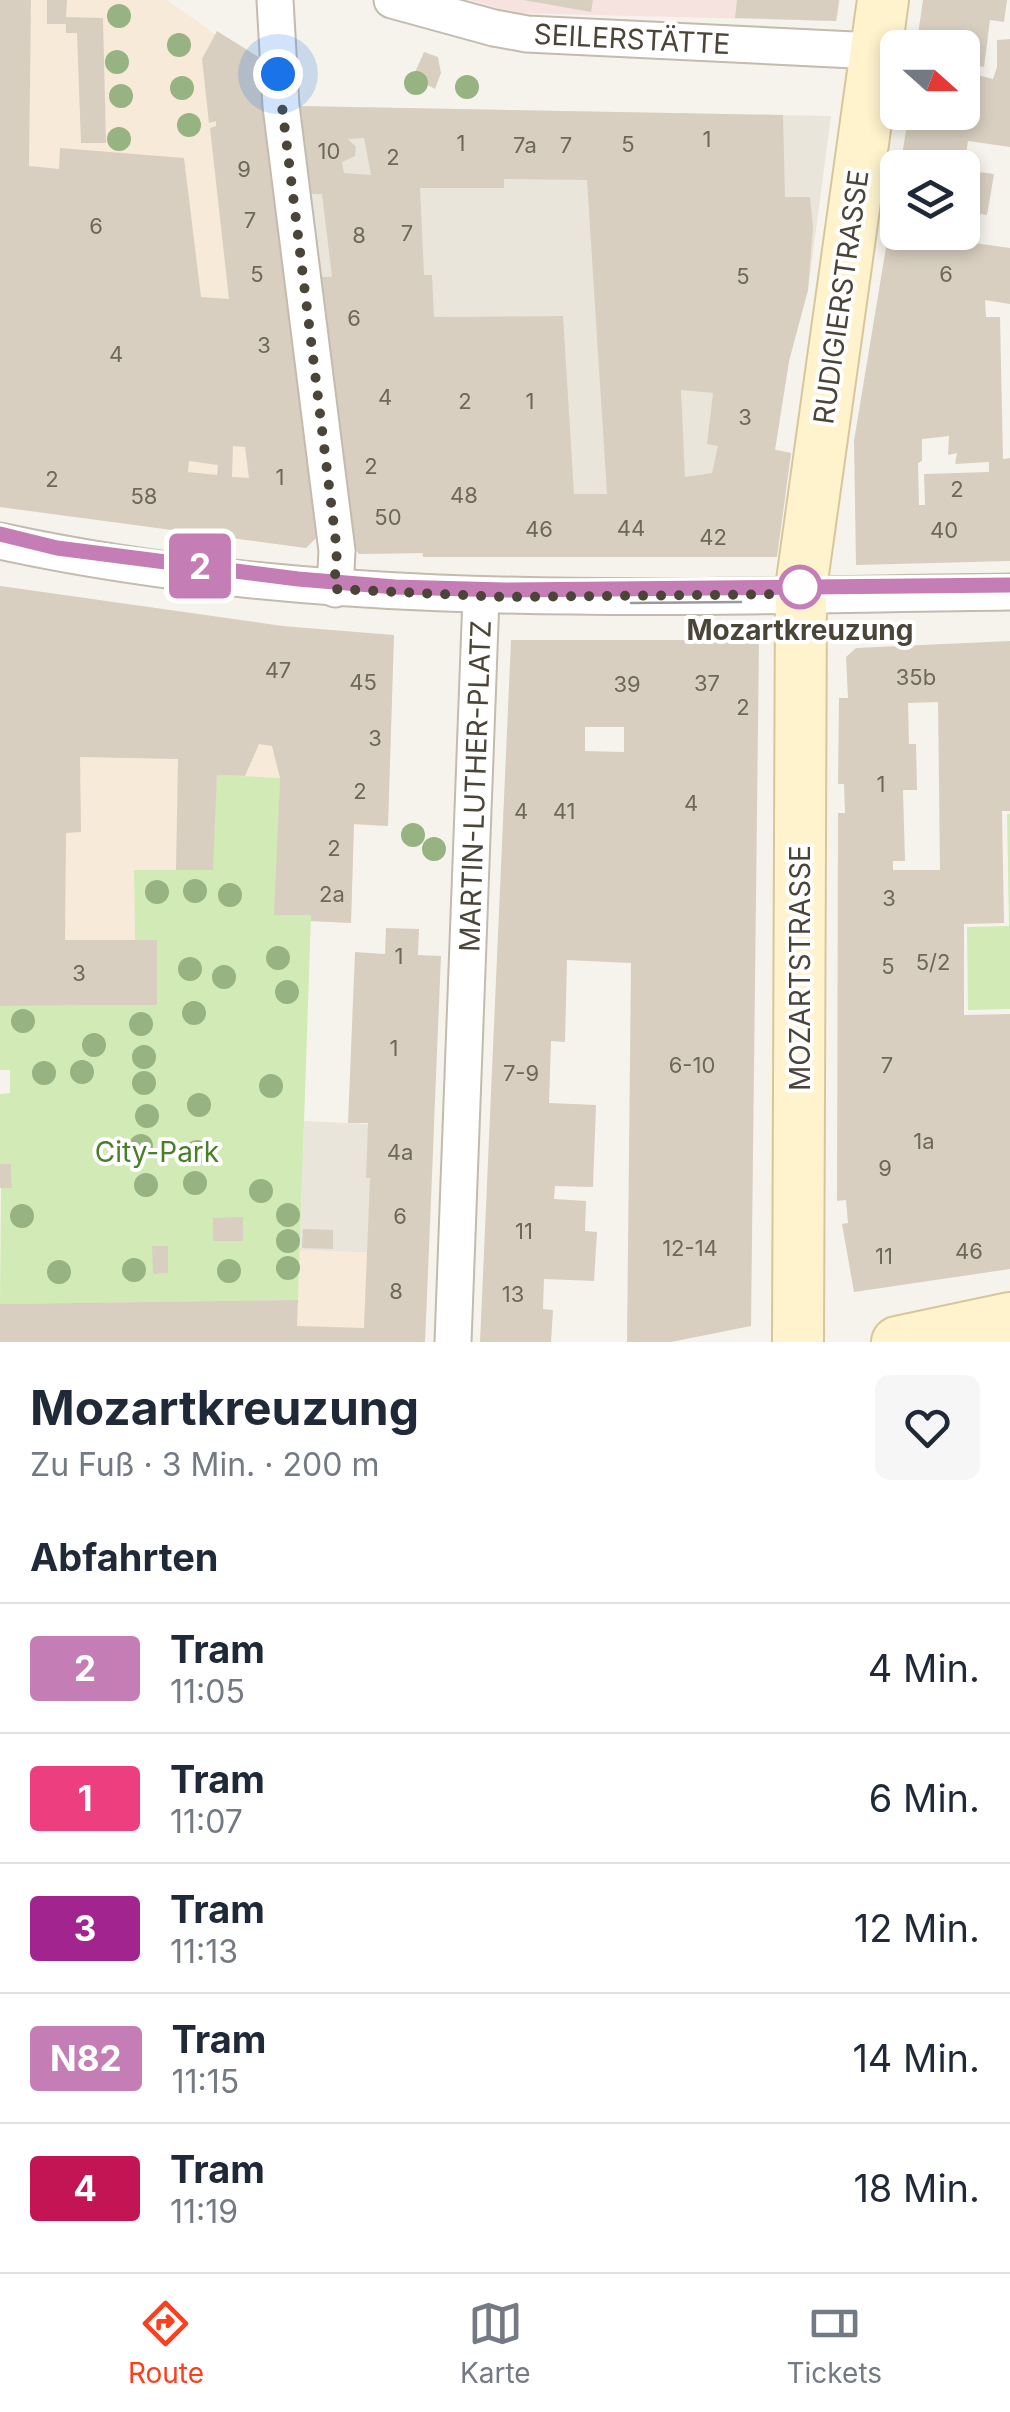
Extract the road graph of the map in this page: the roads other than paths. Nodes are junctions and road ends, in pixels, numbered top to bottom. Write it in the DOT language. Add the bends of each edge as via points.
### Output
graph roads {
  1 [pos="275,0"];
  2 [pos="392,0"];
  3 [pos="882,0"];
  4 [pos="875,50"];
  5 [pos="0,542"];
  6 [pos="334,589"];
  7 [pos="1010,592"];
  8 [pos="802,594"];
  9 [pos="481,597"];
  10 [pos="1010,1318"];
  11 [pos="453,1342"];
  12 [pos="798,1342"];
  13 [pos="897,1342"];
  1 -- 6 [label="street" via="280,106 337,551"];
  2 -- 4 [label="street, SEILERSTÄTTE" via="526,34"];
  3 -- 4 [label="street, RUDIGIERSTRASSE"];
  4 -- 8 [label="street, RUDIGIERSTRASSE"];
  5 -- 6 [label="street"];
  6 -- 9 [label="street"];
  7 -- 8 [label="street"];
  8 -- 9 [label="street"];
  8 -- 12 [label="street, MOZARTSTRASSE"];
  9 -- 11 [label="street, MARTIN-LUTHER-PLATZ"];
  10 -- 13 [label="street"];
}
